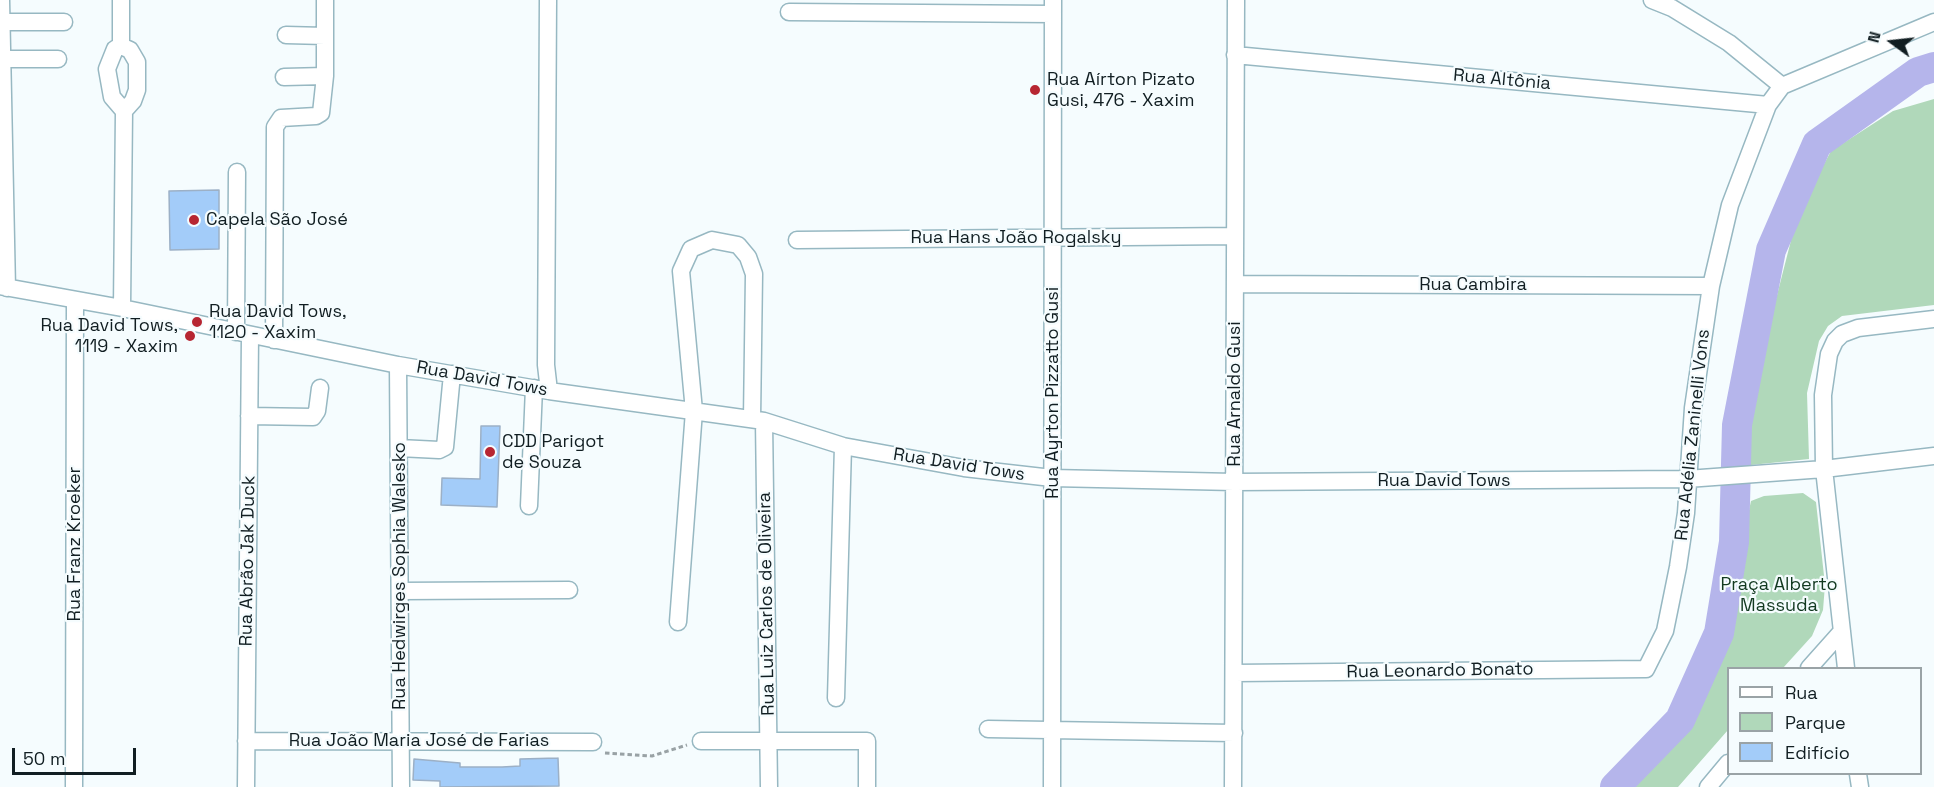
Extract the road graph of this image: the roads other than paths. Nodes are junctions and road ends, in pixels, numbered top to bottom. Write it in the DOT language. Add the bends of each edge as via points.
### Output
graph roads {
  1 [pos="1,0"];
  2 [pos="121,0"];
  3 [pos="325,0"];
  4 [pos="548,0"];
  5 [pos="1236,0"];
  6 [pos="1652,0"];
  7 [pos="1053,7"];
  8 [pos="789,12"];
  9 [pos="2,22"];
  10 [pos="64,22"];
  11 [pos="1934,22"];
  12 [pos="286,35"];
  13 [pos="325,36"];
  14 [pos="121,46"];
  15 [pos="1236,55"];
  16 [pos="3,59"];
  17 [pos="58,59"];
  18 [pos="325,76"];
  19 [pos="284,77"];
  20 [pos="1782,86"];
  21 [pos="1768,105"];
  22 [pos="124,111"];
  23 [pos="237,172"];
  24 [pos="1235,236"];
  25 [pos="1053,238"];
  26 [pos="797,240"];
  27 [pos="1235,284"];
  28 [pos="1711,286"];
  29 [pos="4,287"];
  30 [pos="75,300"];
  31 [pos="122,308"];
  32 [pos="1934,319"];
  33 [pos="243,333"];
  34 [pos="274,340"];
  35 [pos="398,365"];
  36 [pos="452,374"];
  37 [pos="320,388"];
  38 [pos="542,389"];
  39 [pos="694,411"];
  40 [pos="249,416"];
  41 [pos="758,420"];
  42 [pos="843,446"];
  43 [pos="399,448"];
  44 [pos="1934,456"];
  45 [pos="1824,469"];
  46 [pos="1053,478"];
  47 [pos="1687,479"];
  48 [pos="1234,482"];
  49 [pos="529,506"];
  50 [pos="569,590"];
  51 [pos="400,591"];
  52 [pos="678,622"];
  53 [pos="1842,631"];
  54 [pos="1811,667"];
  55 [pos="1846,667"];
  56 [pos="1646,669"];
  57 [pos="1234,674"];
  58 [pos="836,698"];
  59 [pos="988,729"];
  60 [pos="1052,730"];
  61 [pos="1234,733"];
  62 [pos="246,741"];
  63 [pos="401,741"];
  64 [pos="593,741"];
  65 [pos="701,741"];
  66 [pos="768,742"];
  67 [pos="1726,766"];
  68 [pos="74,787"];
  69 [pos="246,787"];
  70 [pos="401,787"];
  71 [pos="769,787"];
  72 [pos="867,787"];
  73 [pos="1052,787"];
  74 [pos="1233,787"];
  75 [pos="1708,787"];
  76 [pos="1725,787"];
  1 -- 9 [label="street"];
  2 -- 14 [label="street"];
  3 -- 13 [label="street"];
  4 -- 38 [label="street" via="546,365"];
  5 -- 15 [label="street, Rua Arnaldo Gusi"];
  6 -- 20 [label="street" via="1729,43"];
  7 -- 8 [label="street"];
  7 -- 25 [label="street, Rua Ayrton Pizzatto Gusi"];
  9 -- 10 [label="street"];
  9 -- 16 [label="street"];
  11 -- 20 [label="street"];
  12 -- 13 [label="street"];
  13 -- 18 [label="street"];
  14 -- 22 [label="street" via="114,49 107,69 112,98"];
  14 -- 22 [label="street" via="130,50 137,63 137,90"];
  15 -- 21 [label="street, Rua Altônia"];
  15 -- 24 [label="street, Rua Arnaldo Gusi"];
  16 -- 17 [label="street"];
  16 -- 29 [label="street"];
  18 -- 19 [label="street"];
  18 -- 34 [label="street" via="319,115 282,118 275,127"];
  20 -- 21 [label="street, Rua Adélia Zaninelli Vons"];
  21 -- 28 [label="street, Rua Adélia Zaninelli Vons" via="1730,205"];
  22 -- 31 [label="street"];
  23 -- 33 [label="street, Rua Abrão Jak Duck"];
  24 -- 25 [label="street, Rua Hans João Rogalsky"];
  24 -- 27 [label="street, Rua Arnaldo Gusi"];
  25 -- 26 [label="street, Rua Hans João Rogalsky"];
  25 -- 46 [label="street, Rua Ayrton Pizzatto Gusi"];
  27 -- 28 [label="street, Rua Cambira"];
  27 -- 48 [label="street, Rua Arnaldo Gusi"];
  28 -- 47 [label="street, Rua Adélia Zaninelli Vons"];
  29 -- 30 [label="street, Rua David Tows"];
  30 -- 31 [label="street, Rua David Tows"];
  30 -- 68 [label="street, Rua Franz Kroeker"];
  31 -- 33 [label="street, Rua David Tows"];
  32 -- 45 [label="street" via="1858,328 1835,341 1829,354 1823,395"];
  33 -- 34 [label="street, Rua David Tows"];
  33 -- 40 [label="street, Rua Abrão Jak Duck"];
  34 -- 35 [label="street, Rua David Tows"];
  35 -- 36 [label="street, Rua David Tows"];
  35 -- 43 [label="street, Rua Hedwirges Sophia Walesko"];
  36 -- 38 [label="street, Rua David Tows"];
  36 -- 43 [label="street" via="445,447"];
  37 -- 40 [label="street" via="313,417"];
  38 -- 39 [label="street, Rua David Tows"];
  38 -- 49 [label="street"];
  39 -- 41 [label="street, Rua David Tows"];
  39 -- 41 [label="street, Rua Luiz Carlos de Oliveira" via="681,271 691,249 712,240 738,245 754,274"];
  39 -- 52 [label="street"];
  40 -- 62 [label="street, Rua Abrão Jak Duck"];
  41 -- 42 [label="street, Rua David Tows"];
  41 -- 66 [label="street, Rua Luiz Carlos de Oliveira"];
  42 -- 46 [label="street, Rua David Tows" via="964,468"];
  42 -- 58 [label="street"];
  43 -- 51 [label="street, Rua Hedwirges Sophia Walesko"];
  44 -- 45 [label="street, Rua David Tows"];
  45 -- 47 [label="street, Rua David Tows"];
  45 -- 53 [label="street"];
  46 -- 48 [label="street, Rua David Tows"];
  46 -- 60 [label="street, Rua Ayrton Pizzatto Gusi"];
  47 -- 48 [label="street, Rua David Tows"];
  47 -- 56 [label="street, Rua Adélia Zaninelli Vons" via="1686,513 1665,631"];
  48 -- 57 [label="street, Rua Arnaldo Gusi"];
  50 -- 51 [label="street"];
  51 -- 63 [label="street, Rua Hedwirges Sophia Walesko"];
  53 -- 54 [label="street"];
  53 -- 55 [label="street"];
  56 -- 57 [label="street, Rua Leonardo Bonato"];
  57 -- 61 [label="street, Rua Arnaldo Gusi"];
  59 -- 60 [label="street"];
  60 -- 61 [label="street"];
  60 -- 73 [label="street, Rua Ayrton Pizzatto Gusi"];
  61 -- 74 [label="street, Rua Arnaldo Gusi"];
  62 -- 63 [label="street, Rua João Maria José de Farias"];
  62 -- 69 [label="street, Rua Abrão Jak Duck"];
  63 -- 64 [label="street, Rua João Maria José de Farias"];
  63 -- 70 [label="street, Rua Hedwirges Sophia Walesko"];
  65 -- 66 [label="street"];
  66 -- 71 [label="street, Rua Luiz Carlos de Oliveira"];
  66 -- 72 [label="street" via="867,741"];
  67 -- 75 [label="street"];
  67 -- 76 [label="street"];
}
